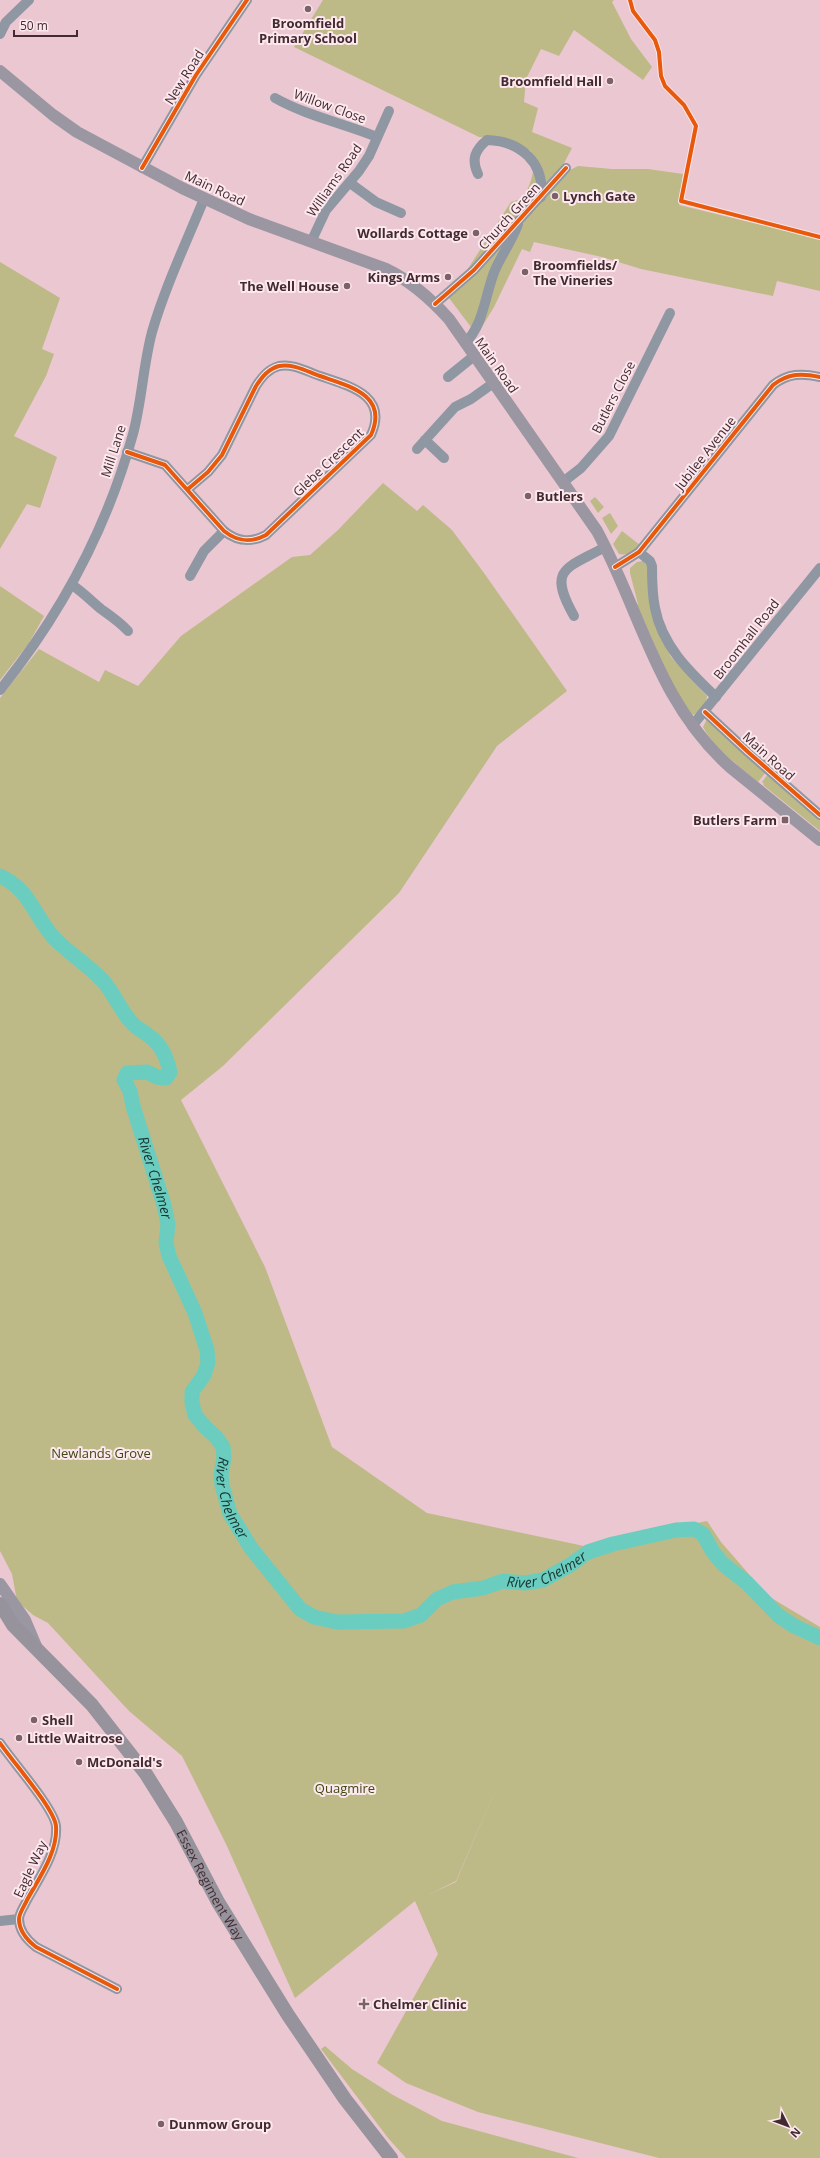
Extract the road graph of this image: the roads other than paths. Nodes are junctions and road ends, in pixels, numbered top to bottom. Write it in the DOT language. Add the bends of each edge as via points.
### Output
graph roads {
  1 [pos="29,0"];
  2 [pos="247,0"];
  3 [pos="3,22"];
  4 [pos="0,34"];
  5 [pos="0,72"];
  6 [pos="275,98"];
  7 [pos="389,111"];
  8 [pos="377,137"];
  9 [pos="142,168"];
  10 [pos="566,168"];
  11 [pos="478,174"];
  12 [pos="350,183"];
  13 [pos="541,197"];
  14 [pos="204,199"];
  15 [pos="401,212"];
  16 [pos="519,221"];
  17 [pos="311,242"];
  18 [pos="495,270"];
  19 [pos="466,278"];
  20 [pos="435,304"];
  21 [pos="670,312"];
  22 [pos="465,343"];
  23 [pos="474,356"];
  24 [pos="448,377"];
  25 [pos="820,377"];
  26 [pos="492,384"];
  27 [pos="425,440"];
  28 [pos="417,449"];
  29 [pos="127,452"];
  30 [pos="444,458"];
  31 [pos="564,482"];
  32 [pos="188,488"];
  33 [pos="224,531"];
  34 [pos="605,547"];
  35 [pos="639,552"];
  36 [pos="615,567"];
  37 [pos="820,568"];
  38 [pos="190,576"];
  39 [pos="72,585"];
  40 [pos="574,616"];
  41 [pos="128,631"];
  42 [pos="0,690"];
  43 [pos="716,697"];
  44 [pos="705,712"];
  45 [pos="692,726"];
  46 [pos="820,815"];
  47 [pos="820,840"];
  48 [pos="0,1584"];
  49 [pos="0,1604"];
  50 [pos="0,1618"];
  51 [pos="13,1625"];
  52 [pos="36,1646"];
  53 [pos="0,1743"];
  54 [pos="19,1919"];
  55 [pos="0,1920"];
  56 [pos="116,1989"];
  57 [pos="391,2158"];
  1 -- 3 [label="street"];
  2 -- 9 [label="street, New Road" via="196,75"];
  3 -- 4 [label="street"];
  5 -- 9 [label="main road, Main Road" via="65,124"];
  6 -- 8 [label="street, Willow Close" via="311,115"];
  7 -- 8 [label="street, Williams Road"];
  8 -- 12 [label="street, Williams Road" via="369,156"];
  9 -- 14 [label="main road, Main Road"];
  10 -- 13 [label="street, Church Green"];
  11 -- 13 [label="street, Church Green" via="474,167 474,156 487,140 521,148 530,157 543,183"];
  12 -- 15 [label="street" via="376,202"];
  12 -- 17 [label="street, Williams Road" via="326,210"];
  13 -- 16 [label="street, Church Green"];
  14 -- 17 [label="main road, Main Road"];
  14 -- 29 [label="street, Mill Lane" via="152,332 138,414"];
  16 -- 18 [label="street, Church Green"];
  16 -- 19 [label="street, Church Green"];
  17 -- 20 [label="main road, Main Road" via="391,271 406,279"];
  18 -- 19 [label="street, Church Green" via="492,264 488,264"];
  18 -- 22 [label="street, Church Green" via="475,333"];
  19 -- 20 [label="street, Church Green"];
  20 -- 22 [label="main road, Main Road"];
  21 -- 31 [label="street, Butlers Close" via="609,436 585,464"];
  22 -- 23 [label="main road, Main Road"];
  23 -- 24 [label="street"];
  23 -- 26 [label="main road, Main Road"];
  25 -- 35 [label="street, Jubilee Avenue" via="797,373 780,379 773,385"];
  26 -- 27 [label="street" via="455,407"];
  26 -- 31 [label="main road, Main Road"];
  27 -- 28 [label="street"];
  27 -- 30 [label="street"];
  29 -- 32 [label="street, Glebe Crescent" via="165,465"];
  29 -- 39 [label="street, Mill Lane" via="98,531"];
  31 -- 34 [label="main road, Main Road"];
  32 -- 33 [label="street, Glebe Crescent"];
  32 -- 33 [label="street, Glebe Crescent" via="216,464 256,386 262,377 274,368 293,366 352,387 367,396 375,411 375,424 371,435 266,535 249,541 232,538"];
  33 -- 38 [label="street" via="204,551"];
  34 -- 36 [label="main road, Main Road"];
  34 -- 40 [label="street" via="568,568 561,578 561,593"];
  35 -- 36 [label="street, Jubilee Avenue"];
  35 -- 43 [label="street" via="652,566 655,609 671,647 685,666"];
  36 -- 45 [label="main road, Main Road" via="660,673"];
  37 -- 43 [label="street, Broomhall Road"];
  39 -- 41 [label="street" via="116,618"];
  39 -- 42 [label="street, Mill Lane" via="34,647"];
  43 -- 44 [label="street, Broomhall Road"];
  44 -- 45 [label="street, Broomhall Road"];
  44 -- 46 [label="street, Main Road"];
  45 -- 47 [label="main road, Main Road" via="715,754"];
  48 -- 52 [label="main road" via="25,1620"];
  49 -- 51 [label="highway, Essex Regiment Way"];
  50 -- 51 [label="highway, Essex Regiment Way"];
  51 -- 52 [label="highway, Essex Regiment Way"];
  52 -- 57 [label="highway, Essex Regiment Way" via="92,1705 146,1774 176,1822 218,1902 288,2015 345,2099"];
  53 -- 54 [label="street, Eagle Way" via="48,1808 56,1825 55,1842 49,1858"];
  54 -- 55 [label="street"];
  54 -- 56 [label="street, Eagle Way" via="21,1931 36,1947"];
}
